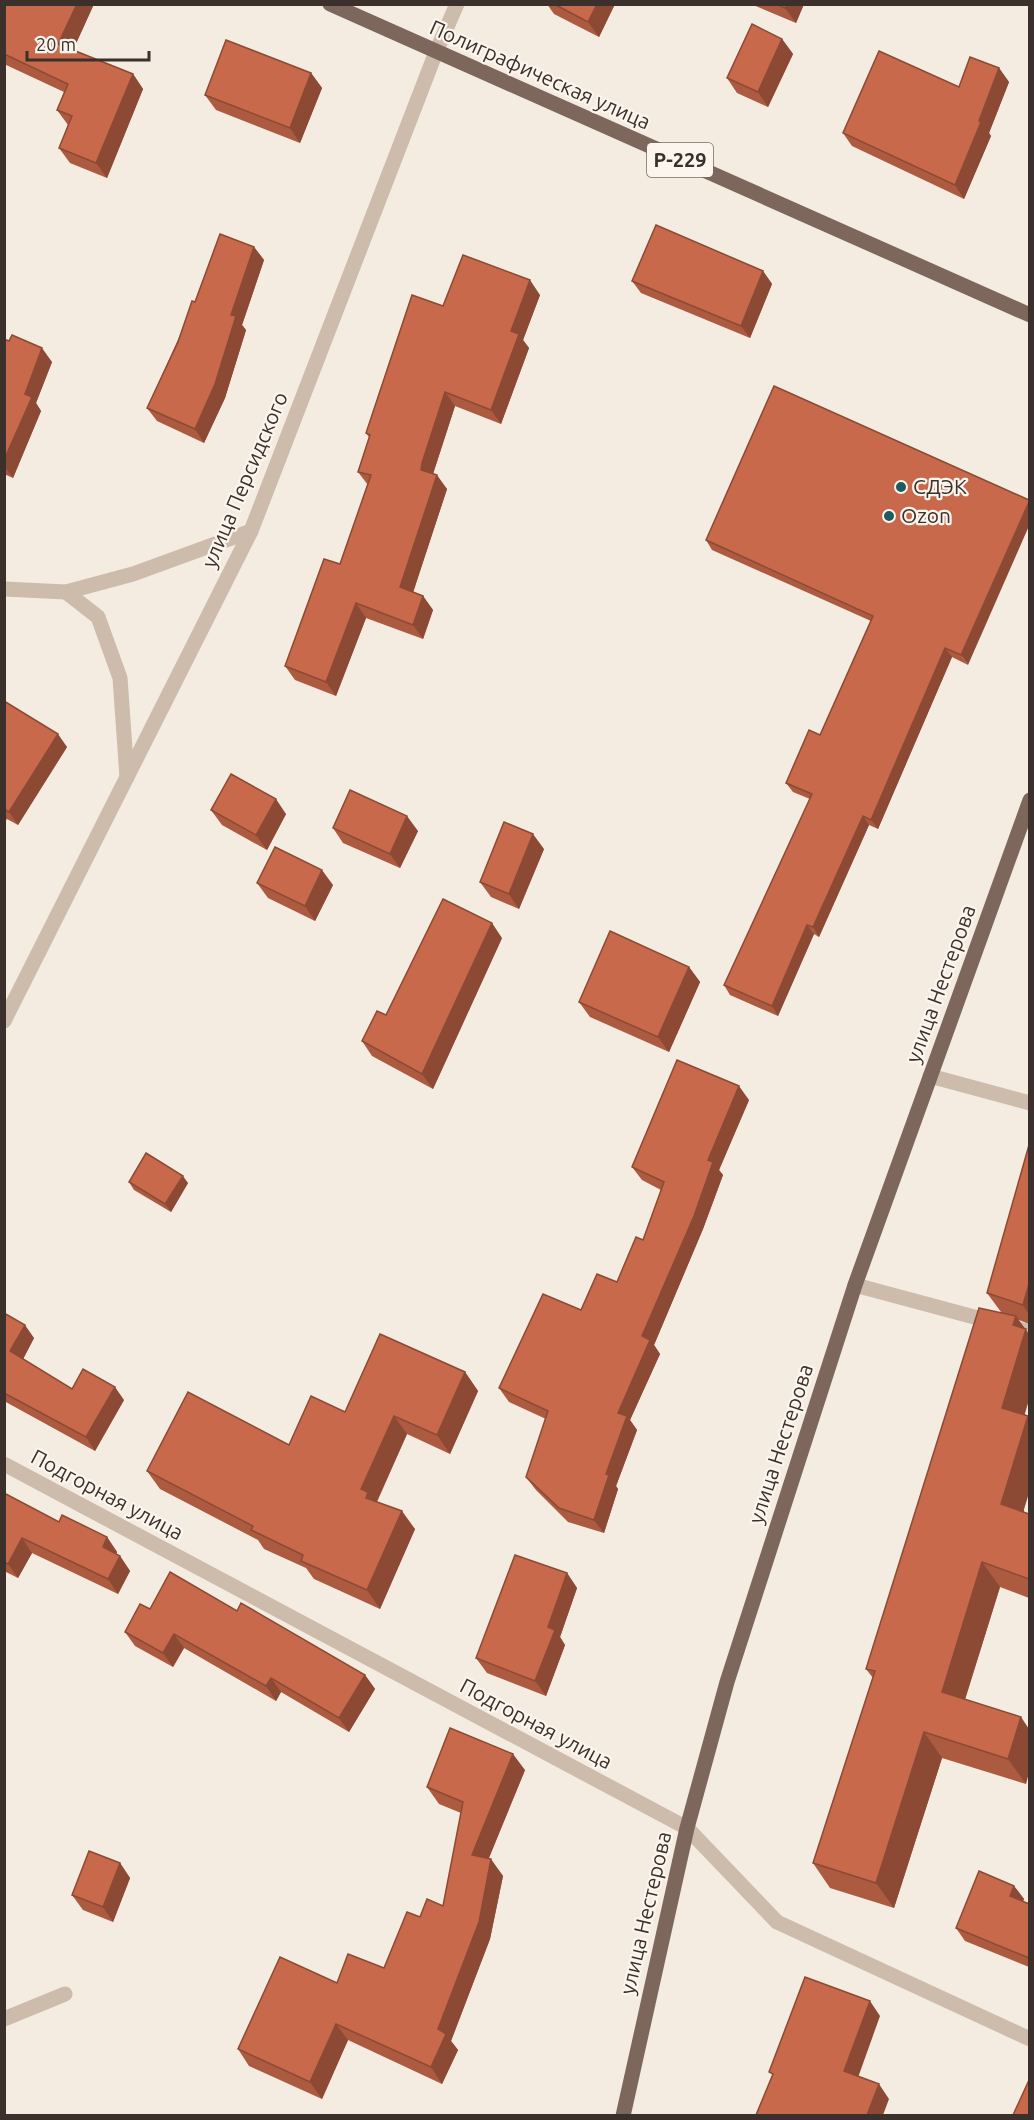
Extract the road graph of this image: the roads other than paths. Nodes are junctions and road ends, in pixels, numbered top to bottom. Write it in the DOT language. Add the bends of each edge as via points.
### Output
graph roads {
  1 [pos="330,4"];
  2 [pos="457,4"];
  3 [pos="436,51"];
  4 [pos="1029,315"];
  5 [pos="251,531"];
  6 [pos="4,589"];
  7 [pos="66,592"];
  8 [pos="127,777"];
  9 [pos="1029,800"];
  10 [pos="4,1021"];
  11 [pos="930,1076"];
  12 [pos="1029,1103"];
  13 [pos="855,1285"];
  14 [pos="1029,1332"];
  15 [pos="4,1464"];
  16 [pos="687,1828"];
  17 [pos="65,1994"];
  18 [pos="4,2019"];
  19 [pos="1029,2039"];
  20 [pos="623,2115"];
  1 -- 3 [label="main road, Полиграфическая улица / Р-229"];
  2 -- 3 [label="street, улица Персидского"];
  3 -- 4 [label="main road, Полиграфическая улица / Р-229"];
  3 -- 5 [label="street, улица Персидского"];
  5 -- 7 [label="street" via="133,574"];
  5 -- 8 [label="street, улица Персидского"];
  6 -- 7 [label="street"];
  7 -- 8 [label="street" via="98,617 120,678"];
  8 -- 10 [label="street, улица Персидского"];
  9 -- 11 [label="main road, улица Нестерова"];
  11 -- 12 [label="street"];
  11 -- 13 [label="main road, улица Нестерова"];
  13 -- 14 [label="street"];
  13 -- 16 [label="main road, улица Нестерова" via="727,1682"];
  15 -- 16 [label="street, Подгорная улица"];
  16 -- 19 [label="street, Подгорная улица" via="777,1922"];
  16 -- 20 [label="main road, улица Нестерова"];
  17 -- 18 [label="street"];
}
